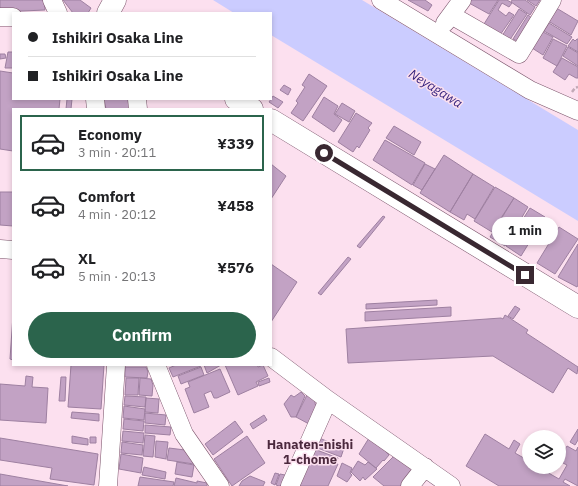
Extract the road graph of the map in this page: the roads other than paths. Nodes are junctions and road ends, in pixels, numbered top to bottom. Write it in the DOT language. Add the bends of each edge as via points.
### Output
graph roads {
  1 [pos="52,0"];
  2 [pos="115,0"];
  3 [pos="381,0"];
  4 [pos="462,0"];
  5 [pos="552,0"];
  6 [pos="58,12"];
  7 [pos="109,12"];
  8 [pos="451,15"];
  9 [pos="12,17"];
  10 [pos="0,18"];
  11 [pos="437,34"];
  12 [pos="238,100"];
  13 [pos="250,108"];
  14 [pos="578,111"];
  15 [pos="272,121"];
  16 [pos="0,249"];
  17 [pos="12,250"];
  18 [pos="578,307"];
  19 [pos="272,358"];
  20 [pos="116,366"];
  21 [pos="156,366"];
  22 [pos="328,400"];
  23 [pos="425,467"];
  24 [pos="108,486"];
  25 [pos="220,486"];
  26 [pos="290,486"];
  27 [pos="410,486"];
  28 [pos="451,486"];
  1 -- 6 [label="street"];
  2 -- 7 [label="main road"];
  3 -- 11 [label="street"];
  4 -- 8 [label="street"];
  5 -- 8 [label="street" via="519,54"];
  8 -- 11 [label="street"];
  9 -- 10 [label="street"];
  11 -- 14 [label="street" via="530,90"];
  12 -- 13 [label="main road"];
  15 -- 18 [label="main road"];
  16 -- 17 [label="street"];
  19 -- 22 [label="street"];
  20 -- 24 [label="street"];
  21 -- 25 [label="street" via="184,434"];
  22 -- 23 [label="street"];
  22 -- 26 [label="street"];
  23 -- 27 [label="street"];
  23 -- 28 [label="street"];
}
